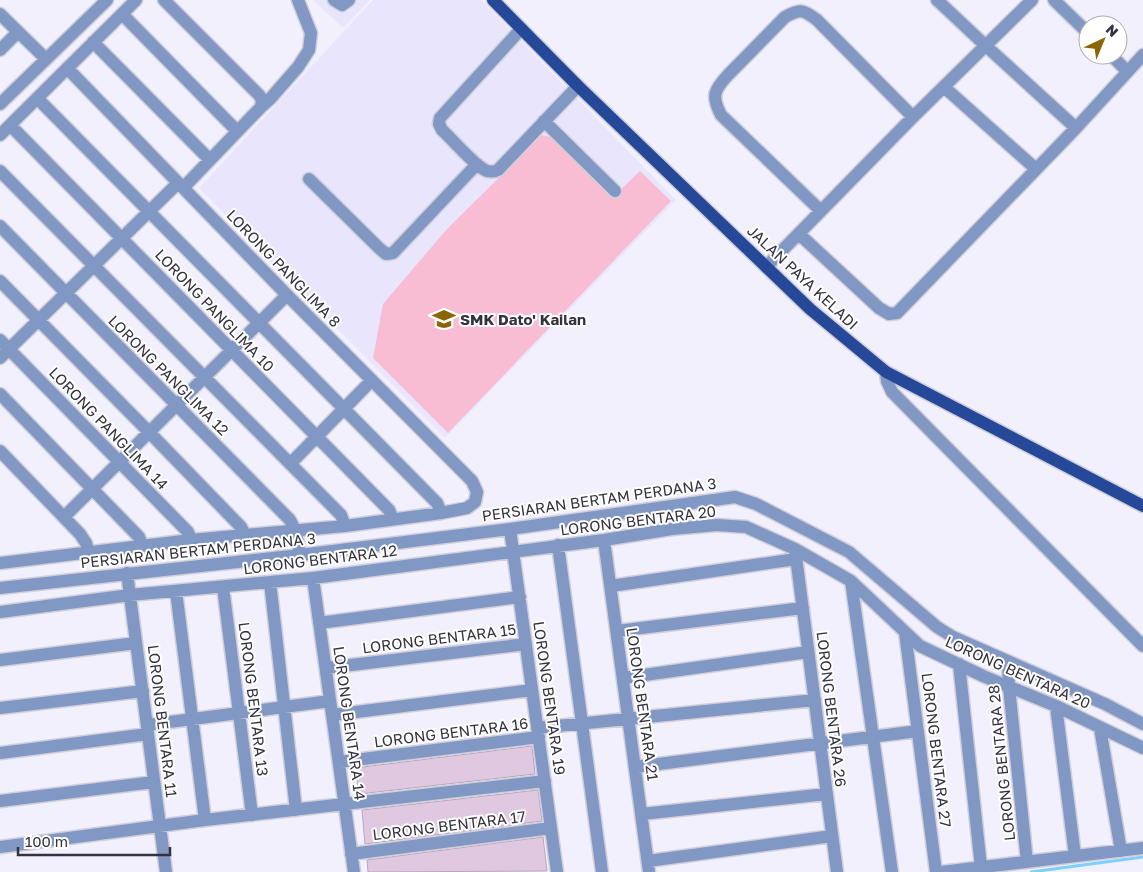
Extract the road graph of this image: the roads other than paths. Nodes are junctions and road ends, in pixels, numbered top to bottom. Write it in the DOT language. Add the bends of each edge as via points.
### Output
graph roads {
  1 [pos="107,0"];
  2 [pos="136,0"];
  3 [pos="164,0"];
  4 [pos="298,0"];
  5 [pos="494,0"];
  6 [pos="937,0"];
  7 [pos="1032,0"];
  8 [pos="1054,0"];
  9 [pos="0,14"];
  10 [pos="122,14"];
  11 [pos="1078,23"];
  12 [pos="521,29"];
  13 [pos="18,32"];
  14 [pos="93,42"];
  15 [pos="986,46"];
  16 [pos="0,50"];
  17 [pos="1143,55"];
  18 [pos="46,59"];
  19 [pos="1121,65"];
  20 [pos="67,68"];
  21 [pos="1127,71"];
  22 [pos="578,86"];
  23 [pos="944,87"];
  24 [pos="37,98"];
  25 [pos="0,104"];
  26 [pos="260,107"];
  27 [pos="913,117"];
  28 [pos="544,121"];
  29 [pos="10,125"];
  30 [pos="1076,128"];
  31 [pos="237,131"];
  32 [pos="0,135"];
  33 [pos="210,160"];
  34 [pos="477,164"];
  35 [pos="1036,170"];
  36 [pos="0,171"];
  37 [pos="309,179"];
  38 [pos="181,186"];
  39 [pos="615,191"];
  40 [pos="821,211"];
  41 [pos="150,212"];
  42 [pos="0,226"];
  43 [pos="798,234"];
  44 [pos="122,238"];
  45 [pos="94,266"];
  46 [pos="766,267"];
  47 [pos="0,281"];
  48 [pos="66,293"];
  49 [pos="287,295"];
  50 [pos="39,320"];
  51 [pos="260,323"];
  52 [pos="3,349"];
  53 [pos="232,350"];
  54 [pos="886,372"];
  55 [pos="204,378"];
  56 [pos="372,380"];
  57 [pos="0,394"];
  58 [pos="176,405"];
  59 [pos="344,408"];
  60 [pos="149,432"];
  61 [pos="316,437"];
  62 [pos="0,451"];
  63 [pos="119,462"];
  64 [pos="290,464"];
  65 [pos="91,489"];
  66 [pos="1143,506"];
  67 [pos="441,513"];
  68 [pos="64,517"];
  69 [pos="393,519"];
  70 [pos="344,526"];
  71 [pos="510,529"];
  72 [pos="296,532"];
  73 [pos="245,535"];
  74 [pos="191,540"];
  75 [pos="604,540"];
  76 [pos="558,545"];
  77 [pos="142,546"];
  78 [pos="88,551"];
  79 [pos="513,551"];
  80 [pos="796,554"];
  81 [pos="300,555"];
  82 [pos="0,563"];
  83 [pos="127,573"];
  84 [pos="313,578"];
  85 [pos="851,581"];
  86 [pos="270,582"];
  87 [pos="611,586"];
  88 [pos="223,587"];
  89 [pos="0,588"];
  90 [pos="176,591"];
  91 [pos="130,595"];
  92 [pos="520,597"];
  93 [pos="803,608"];
  94 [pos="0,612"];
  95 [pos="320,623"];
  96 [pos="617,631"];
  97 [pos="905,632"];
  98 [pos="136,643"];
  99 [pos="526,644"];
  100 [pos="1143,646"];
  101 [pos="808,652"];
  102 [pos="0,660"];
  103 [pos="1008,661"];
  104 [pos="958,664"];
  105 [pos="326,668"];
  106 [pos="623,678"];
  107 [pos="1009,687"];
  108 [pos="532,690"];
  109 [pos="143,691"];
  110 [pos="814,700"];
  111 [pos="330,702"];
  112 [pos="1056,706"];
  113 [pos="0,708"];
  114 [pos="284,708"];
  115 [pos="239,714"];
  116 [pos="332,715"];
  117 [pos="629,719"];
  118 [pos="192,720"];
  119 [pos="582,723"];
  120 [pos="1143,724"];
  121 [pos="1100,728"];
  122 [pos="148,730"];
  123 [pos="918,731"];
  124 [pos="538,733"];
  125 [pos="873,737"];
  126 [pos="820,743"];
  127 [pos="1143,748"];
  128 [pos="0,753"];
  129 [pos="339,762"];
  130 [pos="635,767"];
  131 [pos="545,781"];
  132 [pos="154,782"];
  133 [pos="826,794"];
  134 [pos="0,801"];
  135 [pos="345,805"];
  136 [pos="296,810"];
  137 [pos="642,814"];
  138 [pos="252,815"];
  139 [pos="205,820"];
  140 [pos="160,826"];
  141 [pos="551,828"];
  142 [pos="832,836"];
  143 [pos="0,846"];
  144 [pos="1143,848"];
  145 [pos="1121,851"];
  146 [pos="351,854"];
  147 [pos="1076,856"];
  148 [pos="1027,862"];
  149 [pos="649,866"];
  150 [pos="980,867"];
  151 [pos="166,872"];
  152 [pos="354,872"];
  153 [pos="557,872"];
  154 [pos="602,872"];
  155 [pos="837,872"];
  156 [pos="892,872"];
  157 [pos="936,872"];
  158 [pos="941,872"];
  1 -- 18 [label="street"];
  2 -- 10 [label="street"];
  3 -- 26 [label="street" via="260,96"];
  4 -- 26 [label="street" via="310,33 309,50 298,67"];
  5 -- 12 [label="main road, JALAN PAYA KELADI"];
  6 -- 15 [label="street"];
  7 -- 15 [label="street"];
  8 -- 11 [label="street"];
  9 -- 13 [label="street"];
  10 -- 14 [label="street"];
  10 -- 31 [label="street"];
  12 -- 22 [label="main road, JALAN PAYA KELADI"];
  12 -- 34 [label="street" via="440,118 442,130"];
  13 -- 16 [label="street"];
  13 -- 18 [label="street"];
  14 -- 20 [label="street"];
  14 -- 33 [label="street"];
  15 -- 23 [label="street"];
  15 -- 30 [label="street"];
  17 -- 21 [label="street"];
  18 -- 25 [label="street"];
  19 -- 21 [label="street"];
  20 -- 24 [label="street"];
  20 -- 38 [label="street, LORONG PANGLIMA 8"];
  21 -- 30 [label="street"];
  22 -- 28 [label="street"];
  22 -- 46 [label="main road, JALAN PAYA KELADI"];
  23 -- 27 [label="street"];
  23 -- 35 [label="street"];
  24 -- 29 [label="street"];
  24 -- 41 [label="street"];
  26 -- 31 [label="street"];
  27 -- 40 [label="street"];
  27 -- 40 [label="street" via="817,20 803,11 786,17 728,75 715,94 715,104 722,115"];
  28 -- 34 [label="street" via="498,170 485,170"];
  28 -- 39 [label="street"];
  29 -- 32 [label="street"];
  29 -- 44 [label="street, LORONG PANGLIMA 10"];
  30 -- 35 [label="street"];
  31 -- 33 [label="street"];
  33 -- 38 [label="street"];
  34 -- 37 [label="street" via="393,253 386,254"];
  35 -- 43 [label="street" via="896,314 879,308"];
  36 -- 45 [label="street"];
  38 -- 41 [label="street"];
  38 -- 49 [label="street, LORONG PANGLIMA 8"];
  40 -- 43 [label="street"];
  41 -- 44 [label="street"];
  41 -- 51 [label="street"];
  42 -- 48 [label="street, LORONG PANGLIMA 12"];
  43 -- 46 [label="street"];
  44 -- 45 [label="street"];
  44 -- 53 [label="street, LORONG PANGLIMA 10"];
  45 -- 48 [label="street"];
  45 -- 55 [label="street"];
  46 -- 54 [label="main road, JALAN PAYA KELADI" via="810,309"];
  47 -- 50 [label="street"];
  48 -- 50 [label="street"];
  48 -- 58 [label="street, LORONG PANGLIMA 12"];
  49 -- 51 [label="street"];
  49 -- 56 [label="street, LORONG PANGLIMA 8"];
  50 -- 52 [label="street"];
  50 -- 60 [label="street"];
  51 -- 53 [label="street"];
  51 -- 59 [label="street"];
  52 -- 63 [label="street, LORONG PANGLIMA 14"];
  53 -- 55 [label="street"];
  53 -- 61 [label="street, LORONG PANGLIMA 10"];
  54 -- 66 [label="main road, JALAN PAYA KELADI"];
  54 -- 100 [label="street" via="892,392"];
  55 -- 58 [label="street"];
  55 -- 64 [label="street"];
  56 -- 59 [label="street"];
  56 -- 67 [label="street, LORONG PANGLIMA 8" via="472,481 477,492 475,502 467,508"];
  57 -- 65 [label="street"];
  58 -- 60 [label="street"];
  58 -- 72 [label="street, LORONG PANGLIMA 12" via="290,520"];
  59 -- 61 [label="street"];
  59 -- 67 [label="street" via="438,503"];
  60 -- 63 [label="street"];
  60 -- 73 [label="street" via="241,527"];
  61 -- 64 [label="street"];
  61 -- 69 [label="street, LORONG PANGLIMA 10" via="389,510"];
  62 -- 68 [label="street"];
  63 -- 65 [label="street"];
  63 -- 74 [label="street, LORONG PANGLIMA 14" via="188,532"];
  64 -- 70 [label="street" via="341,516"];
  65 -- 68 [label="street"];
  65 -- 77 [label="street" via="139,537"];
  67 -- 69 [label="street"];
  68 -- 78 [label="street" via="83,538"];
  69 -- 70 [label="street"];
  70 -- 72 [label="street"];
  71 -- 79 [label="street, LORONG BENTARA 19"];
  71 -- 81 [label="street, PERSIARAN BERTAM PERDANA 3"];
  71 -- 103 [label="street, PERSIARAN BERTAM PERDANA 3" via="724,498 746,499 849,552 937,627"];
  72 -- 73 [label="street"];
  72 -- 81 [label="street, LORONG PANGLIMA 12"];
  73 -- 74 [label="street"];
  74 -- 77 [label="street"];
  75 -- 76 [label="street, LORONG BENTARA 20"];
  75 -- 80 [label="street, LORONG BENTARA 20" via="672,529 746,527"];
  75 -- 87 [label="street, LORONG BENTARA 21"];
  76 -- 79 [label="street, LORONG BENTARA 20"];
  76 -- 119 [label="street"];
  77 -- 78 [label="street"];
  78 -- 82 [label="street"];
  79 -- 84 [label="street, LORONG BENTARA 12"];
  79 -- 92 [label="street, LORONG BENTARA 19"];
  80 -- 85 [label="street, LORONG BENTARA 20"];
  80 -- 87 [label="street"];
  80 -- 93 [label="street, LORONG BENTARA 26"];
  81 -- 83 [label="street, PERSIARAN BERTAM PERDANA 3"];
  83 -- 89 [label="street, PERSIARAN BERTAM PERDANA 3"];
  83 -- 91 [label="street, LORONG BENTARA 11"];
  84 -- 86 [label="street, LORONG BENTARA 12"];
  84 -- 95 [label="street, LORONG BENTARA 14"];
  85 -- 97 [label="street, LORONG BENTARA 20"];
  85 -- 125 [label="street"];
  86 -- 88 [label="street, LORONG BENTARA 12"];
  86 -- 114 [label="street"];
  87 -- 96 [label="street, LORONG BENTARA 21"];
  88 -- 90 [label="street, LORONG BENTARA 12"];
  88 -- 115 [label="street, LORONG BENTARA 13"];
  90 -- 91 [label="street, LORONG BENTARA 12"];
  90 -- 118 [label="street"];
  91 -- 94 [label="street, LORONG BENTARA 12"];
  91 -- 98 [label="street, LORONG BENTARA 11"];
  92 -- 95 [label="street"];
  92 -- 99 [label="street, LORONG BENTARA 19"];
  93 -- 96 [label="street"];
  93 -- 101 [label="street, LORONG BENTARA 26"];
  95 -- 105 [label="street, LORONG BENTARA 14"];
  96 -- 106 [label="street, LORONG BENTARA 21"];
  97 -- 104 [label="street, LORONG BENTARA 20" via="920,646"];
  97 -- 123 [label="street, LORONG BENTARA 27"];
  98 -- 102 [label="street"];
  98 -- 109 [label="street, LORONG BENTARA 11"];
  99 -- 105 [label="street, LORONG BENTARA 15"];
  99 -- 108 [label="street, LORONG BENTARA 19"];
  101 -- 106 [label="street"];
  101 -- 110 [label="street, LORONG BENTARA 26"];
  103 -- 107 [label="street, LORONG BENTARA 28"];
  103 -- 120 [label="street, PERSIARAN BERTAM PERDANA 3"];
  104 -- 107 [label="street, LORONG BENTARA 20"];
  104 -- 150 [label="street"];
  105 -- 111 [label="street, LORONG BENTARA 14"];
  106 -- 117 [label="street, LORONG BENTARA 21"];
  107 -- 112 [label="street, LORONG BENTARA 20"];
  107 -- 148 [label="street, LORONG BENTARA 28"];
  108 -- 116 [label="street"];
  108 -- 124 [label="street, LORONG BENTARA 19"];
  109 -- 113 [label="street"];
  109 -- 122 [label="street, LORONG BENTARA 11"];
  110 -- 117 [label="street, LORONG BENTARA 16"];
  110 -- 126 [label="street, LORONG BENTARA 26"];
  111 -- 114 [label="street"];
  111 -- 116 [label="street, LORONG BENTARA 14"];
  112 -- 121 [label="street, LORONG BENTARA 20"];
  112 -- 147 [label="street"];
  114 -- 115 [label="street"];
  114 -- 136 [label="street"];
  115 -- 118 [label="street"];
  115 -- 138 [label="street, LORONG BENTARA 13"];
  116 -- 129 [label="street, LORONG BENTARA 14"];
  117 -- 119 [label="street, LORONG BENTARA 16"];
  117 -- 130 [label="street, LORONG BENTARA 21"];
  118 -- 122 [label="street"];
  118 -- 139 [label="street"];
  119 -- 124 [label="street, LORONG BENTARA 16"];
  119 -- 154 [label="street"];
  121 -- 127 [label="street, LORONG BENTARA 20"];
  121 -- 145 [label="street"];
  122 -- 128 [label="street"];
  122 -- 132 [label="street, LORONG BENTARA 11"];
  123 -- 125 [label="street"];
  123 -- 157 [label="street, LORONG BENTARA 27"];
  124 -- 129 [label="street, LORONG BENTARA 16"];
  124 -- 131 [label="street, LORONG BENTARA 19"];
  125 -- 126 [label="street"];
  125 -- 156 [label="street"];
  126 -- 130 [label="street"];
  126 -- 133 [label="street, LORONG BENTARA 26"];
  129 -- 135 [label="street, LORONG BENTARA 14"];
  130 -- 137 [label="street, LORONG BENTARA 21"];
  131 -- 135 [label="street"];
  131 -- 141 [label="street, LORONG BENTARA 19"];
  132 -- 134 [label="street"];
  132 -- 140 [label="street, LORONG BENTARA 11"];
  133 -- 137 [label="street"];
  133 -- 142 [label="street, LORONG BENTARA 26"];
  135 -- 136 [label="street"];
  135 -- 146 [label="street, LORONG BENTARA 14"];
  136 -- 138 [label="street"];
  137 -- 149 [label="street, LORONG BENTARA 21"];
  138 -- 139 [label="street"];
  139 -- 140 [label="street"];
  140 -- 143 [label="street"];
  140 -- 151 [label="street, LORONG BENTARA 11"];
  141 -- 146 [label="street, LORONG BENTARA 17"];
  141 -- 153 [label="street, LORONG BENTARA 19"];
  142 -- 149 [label="street"];
  142 -- 155 [label="street, LORONG BENTARA 26"];
  144 -- 145 [label="street"];
  145 -- 147 [label="street"];
  146 -- 152 [label="street, LORONG BENTARA 14"];
  147 -- 148 [label="street"];
  148 -- 150 [label="street"];
  150 -- 158 [label="street"];
}
